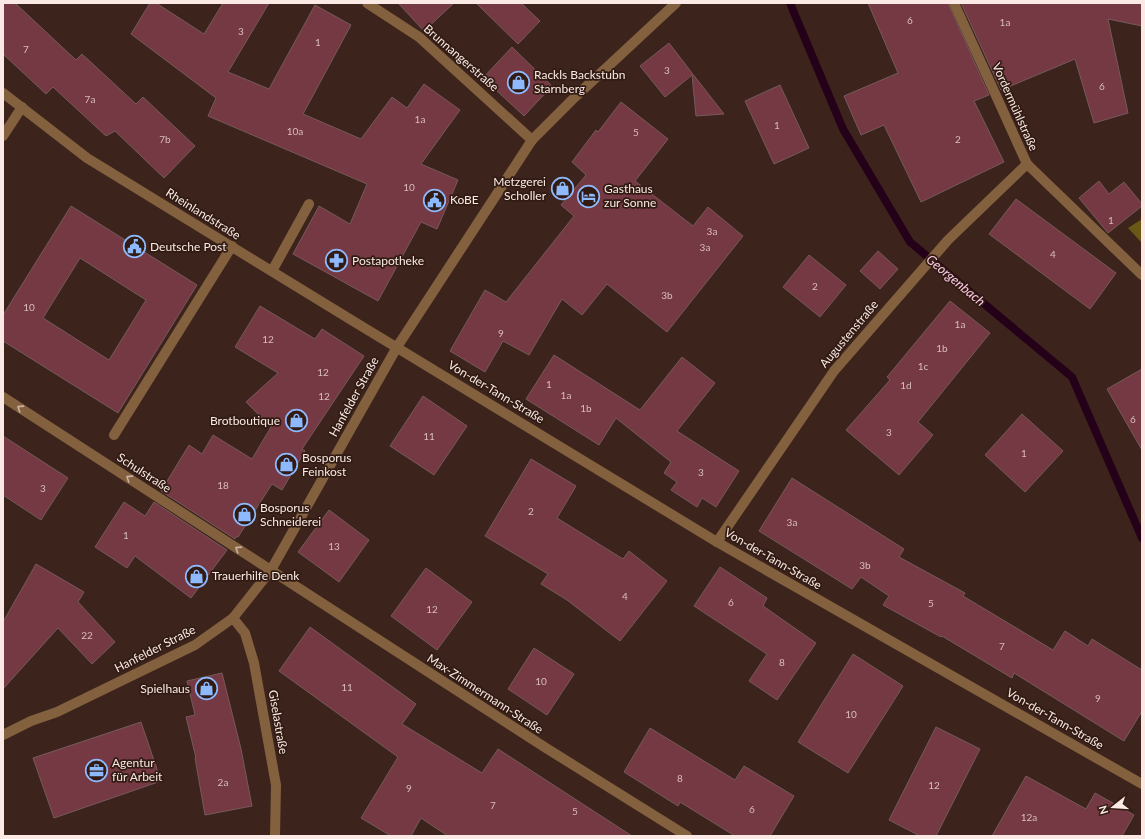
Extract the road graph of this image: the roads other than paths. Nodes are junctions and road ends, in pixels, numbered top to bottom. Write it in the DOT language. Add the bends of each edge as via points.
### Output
graph roads {
  1 [pos="367,3"];
  2 [pos="676,3"];
  3 [pos="954,3"];
  4 [pos="3,93"];
  5 [pos="22,107"];
  6 [pos="3,136"];
  7 [pos="532,140"];
  8 [pos="1027,164"];
  9 [pos="308,204"];
  10 [pos="232,246"];
  11 [pos="272,271"];
  12 [pos="1142,275"];
  13 [pos="396,347"];
  14 [pos="3,397"];
  15 [pos="114,435"];
  16 [pos="717,542"];
  17 [pos="271,570"];
  18 [pos="232,618"];
  19 [pos="3,735"];
  20 [pos="1142,784"];
  21 [pos="275,836"];
  22 [pos="687,836"];
  1 -- 7 [label="street, Brunnangerstraße" via="419,37"];
  2 -- 7 [label="street, Hanfelder Straße"];
  3 -- 8 [label="street, Vordermühlstraße"];
  4 -- 5 [label="street, Rheinlandstraße"];
  5 -- 6 [label="street"];
  5 -- 10 [label="street, Rheinlandstraße" via="87,158"];
  7 -- 13 [label="street, Hanfelder Straße"];
  8 -- 12 [label="street, Vordermühlstraße"];
  8 -- 16 [label="street, Augustenstraße" via="948,240 834,371"];
  9 -- 11 [label="street"];
  10 -- 11 [label="street, Rheinlandstraße"];
  10 -- 15 [label="street"];
  11 -- 13 [label="street, Rheinlandstraße"];
  13 -- 16 [label="street, Von-der-Tann-Straße"];
  13 -- 17 [label="street, Hanfelder Straße"];
  17 -- 14 [label="street, Schulstraße, one-way"];
  16 -- 20 [label="street, Von-der-Tann-Straße"];
  17 -- 18 [label="street, Hanfelder Straße"];
  17 -- 22 [label="street, Max-Zimmermann-Straße"];
  18 -- 19 [label="street, Hanfelder Straße" via="195,645 57,712 30,721"];
  18 -- 21 [label="street, Giselastraße" via="245,633 254,663 276,785"];
}
